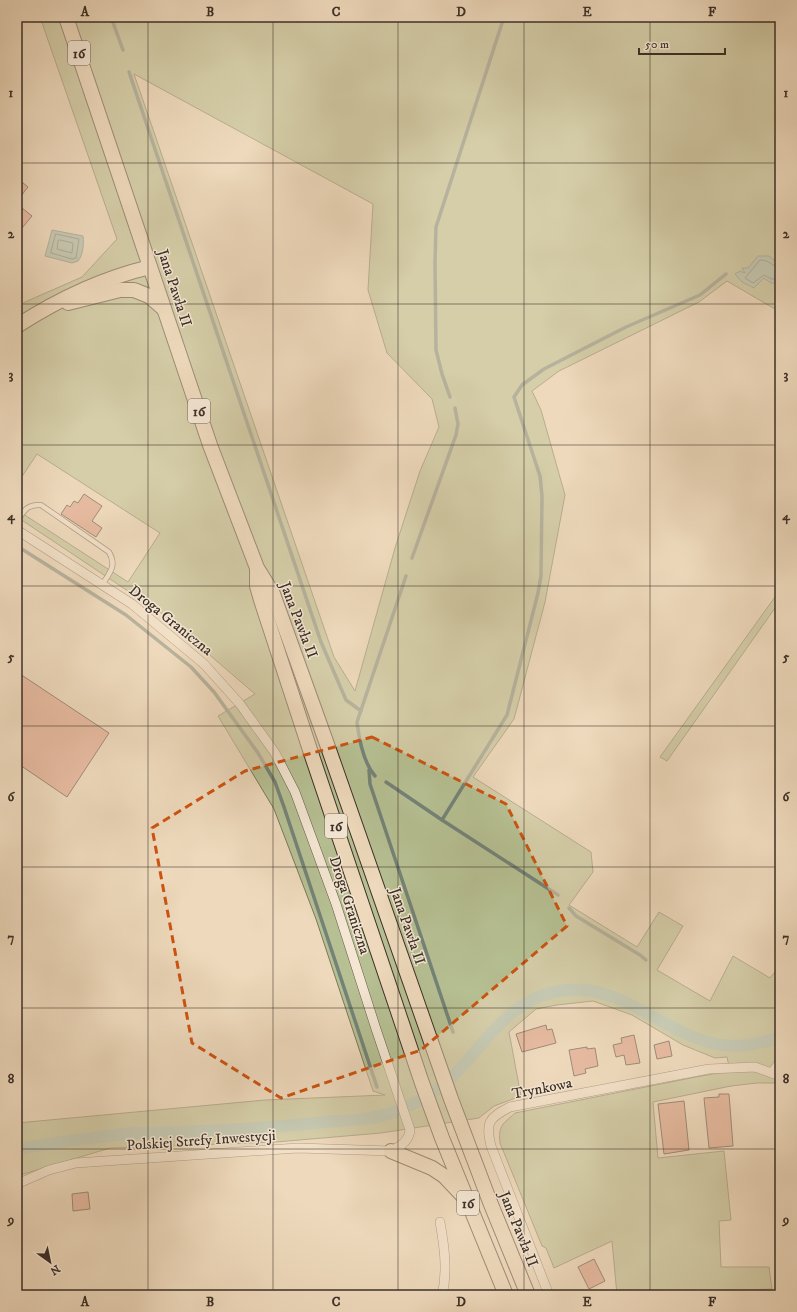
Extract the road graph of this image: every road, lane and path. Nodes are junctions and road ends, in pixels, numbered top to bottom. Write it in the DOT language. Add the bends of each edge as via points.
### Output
graph roads {
  1 [pos="66,17"];
  2 [pos="150,268"];
  3 [pos="50,307"];
  4 [pos="164,309"];
  5 [pos="17,326"];
  6 [pos="17,521"];
  7 [pos="17,530"];
  8 [pos="257,568"];
  9 [pos="102,585"];
  10 [pos="780,1062"];
  11 [pos="776,1074"];
  12 [pos="391,1151"];
  13 [pos="17,1184"];
  14 [pos="467,1201"];
  15 [pos="440,1222"];
  16 [pos="442,1295"];
  17 [pos="506,1295"];
  18 [pos="528,1295"];
  19 [pos="549,1295"];
  1 -- 2 [label="main road, Jana Pawła II / 16"];
  2 -- 3 [label="main road" via="90,287"];
  2 -- 4 [label="main road, Jana Pawła II / 16"];
  3 -- 4 [label="main road" via="120,290 134,290 149,296"];
  3 -- 5 [label="main road"];
  4 -- 8 [label="main road, Jana Pawła II / 16" via="210,445"];
  6 -- 9 [label="lane" via="27,508 34,504 40,505 109,552 113,558 113,565"];
  7 -- 9 [label="street, Droga Graniczna"];
  8 -- 14 [label="main road, Jana Pawła II / 16" via="257,586 261,600 312,756 422,1083"];
  8 -- 18 [label="main road, Jana Pawła II / 16" via="273,594 451,1099"];
  9 -- 12 [label="street, Droga Graniczna" via="132,604 204,664 240,704 275,753 295,792 317,848 410,1130 408,1138"];
  10 -- 11 [label="street, Trynkowa"];
  11 -- 19 [label="street, Trynkowa" via="755,1067 709,1069 510,1107 496,1114 488,1127 491,1146"];
  12 -- 13 [label="street, Polskiej Strefy Inwestycji" via="291,1148 76,1163 50,1170"];
  12 -- 14 [label="main road" via="432,1168 444,1176"];
  14 -- 17 [label="main road, Jana Pawła II / 16"];
  15 -- 16 [label="street" via="445,1266"];
}
